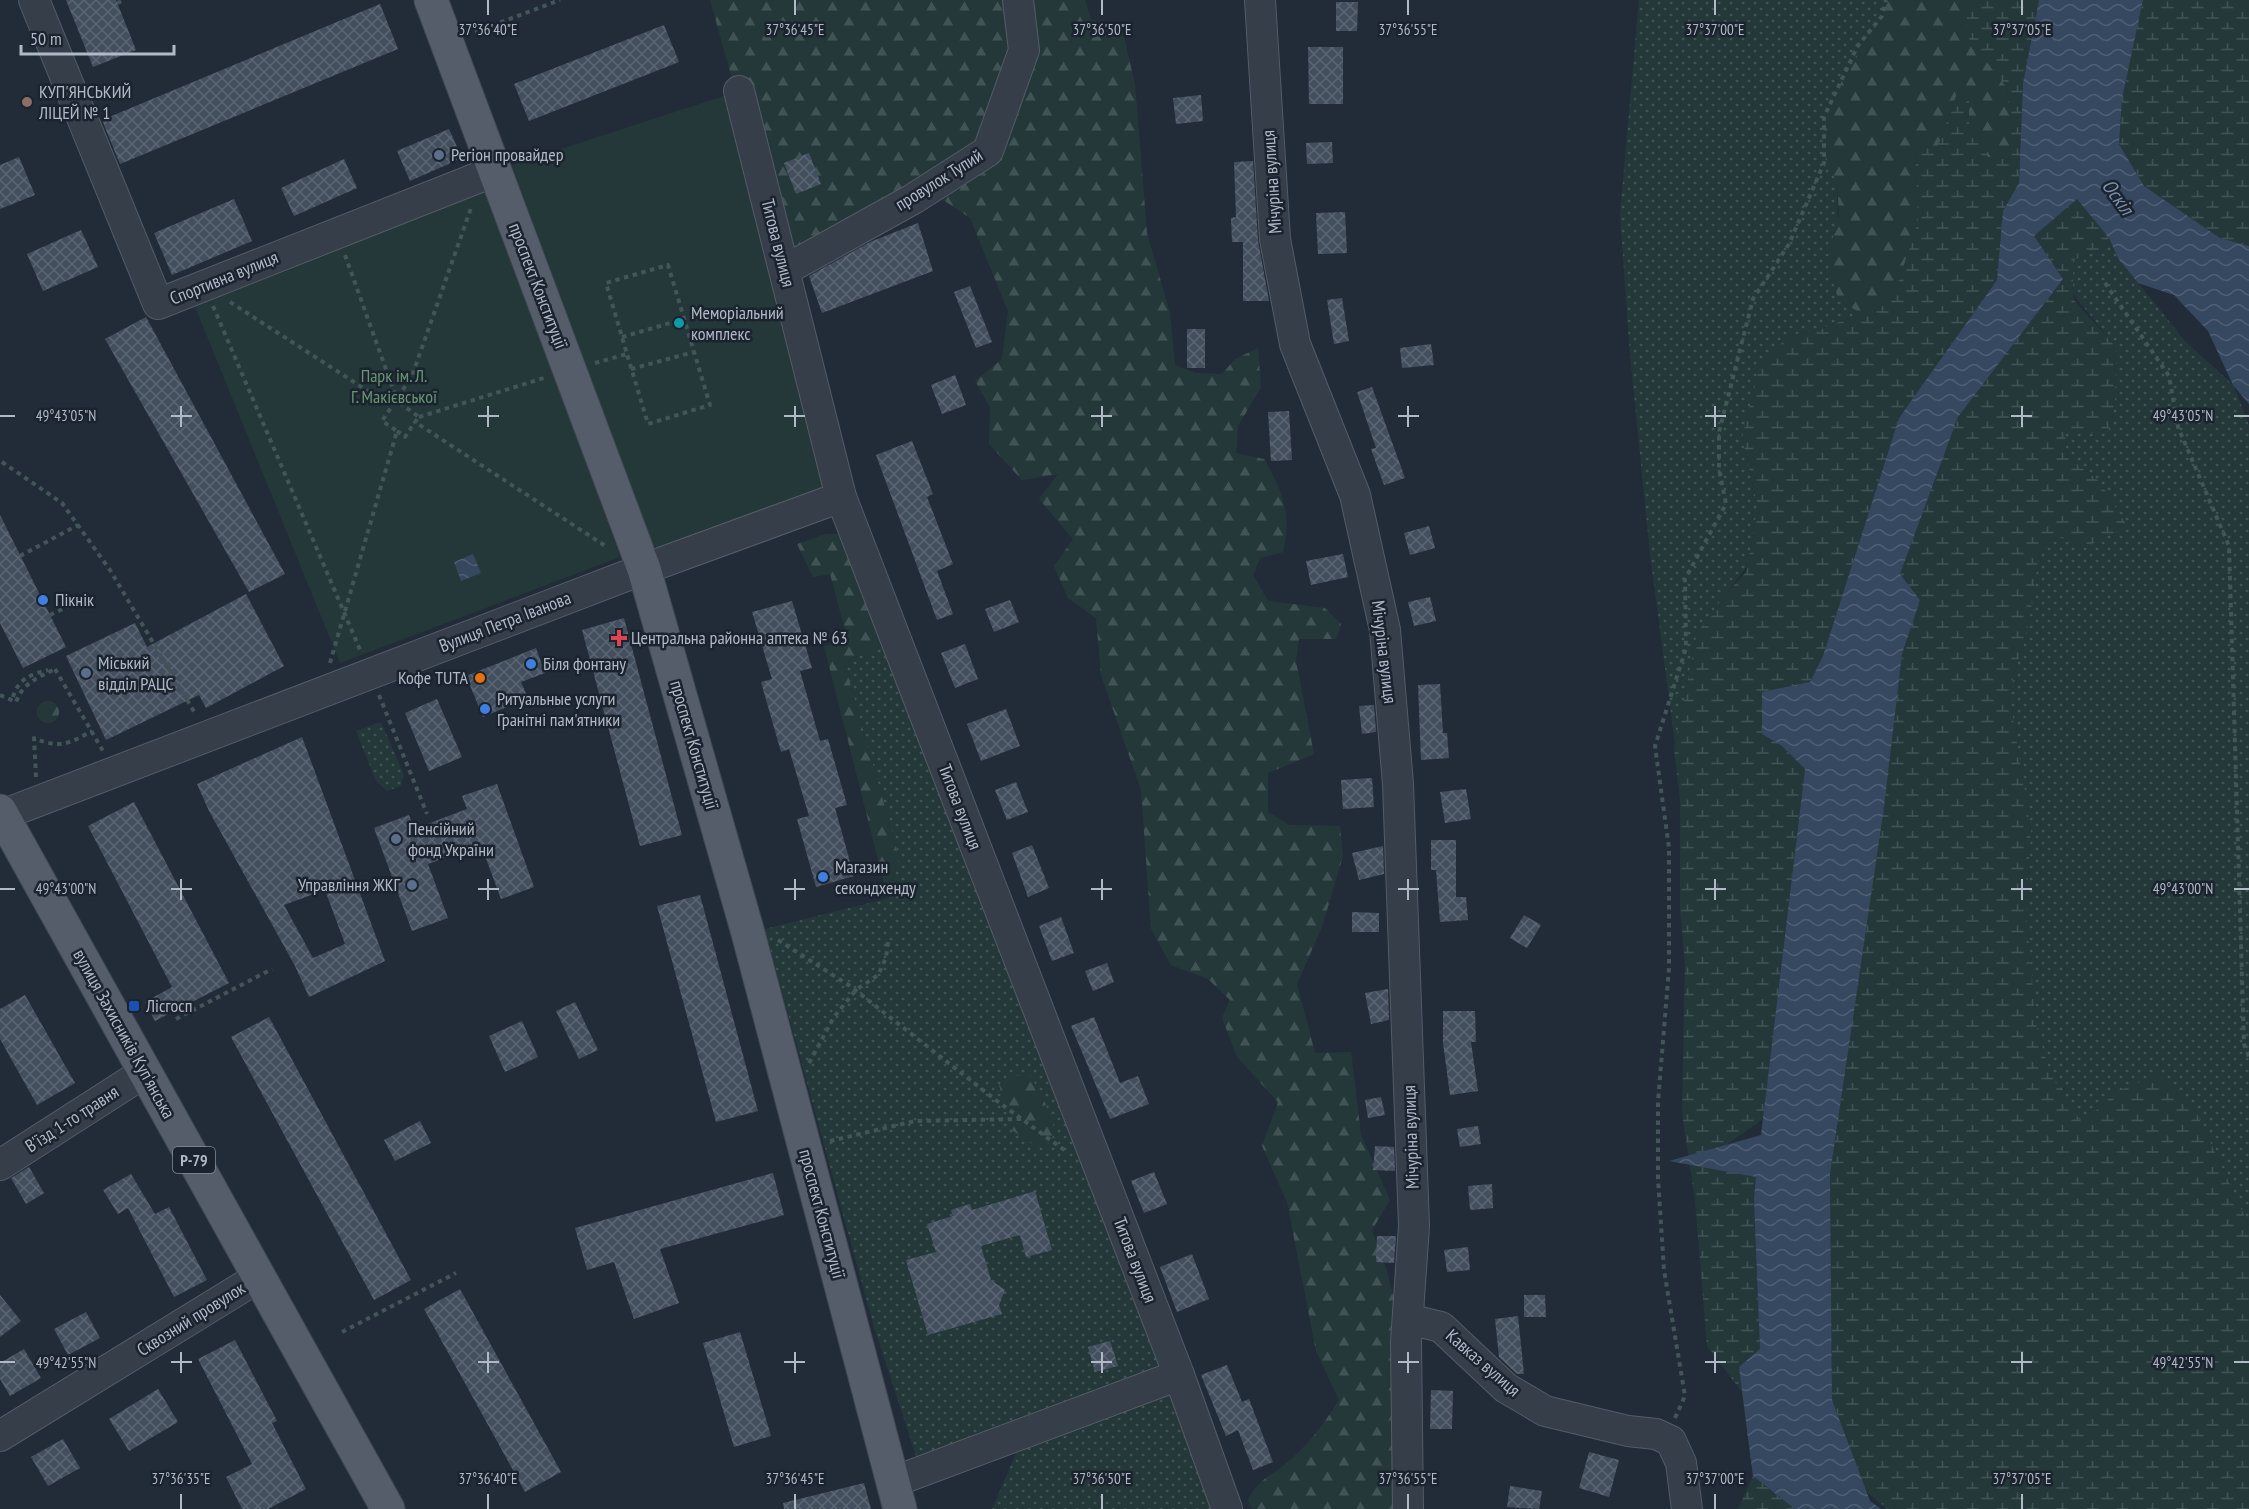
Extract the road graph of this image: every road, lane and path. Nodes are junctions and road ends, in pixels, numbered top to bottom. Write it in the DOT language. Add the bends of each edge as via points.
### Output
graph roads {
  1 [pos="34,0"];
  2 [pos="125,0"];
  3 [pos="431,0"];
  4 [pos="560,0"];
  5 [pos="1018,0"];
  6 [pos="1260,0"];
  7 [pos="1886,0"];
  8 [pos="117,3"];
  9 [pos="475,32"];
  10 [pos="739,91"];
  11 [pos="488,174"];
  12 [pos="338,233"];
  13 [pos="785,270"];
  14 [pos="2105,284"];
  15 [pos="204,286"];
  16 [pos="684,319"];
  17 [pos="622,337"];
  18 [pos="694,352"];
  19 [pos="627,354"];
  20 [pos="591,363"];
  21 [pos="631,369"];
  22 [pos="555,375"];
  23 [pos="397,401"];
  24 [pos="419,417"];
  25 [pos="415,422"];
  26 [pos="397,431"];
  27 [pos="2,462"];
  28 [pos="841,497"];
  29 [pos="78,525"];
  30 [pos="613,551"];
  31 [pos="20,556"];
  32 [pos="644,568"];
  33 [pos="75,603"];
  34 [pos="344,614"];
  35 [pos="50,615"];
  36 [pos="55,669"];
  37 [pos="370,674"];
  38 [pos="322,692"];
  39 [pos="0,695"];
  40 [pos="13,697"];
  41 [pos="92,731"];
  42 [pos="208,736"];
  43 [pos="116,771"];
  44 [pos="38,801"];
  45 [pos="427,814"];
  46 [pos="4,826"];
  47 [pos="775,939"];
  48 [pos="888,942"];
  49 [pos="272,969"];
  50 [pos="856,990"];
  51 [pos="176,1019"];
  52 [pos="2249,1058"];
  53 [pos="804,1071"];
  54 [pos="145,1072"];
  55 [pos="1022,1119"];
  56 [pos="824,1143"];
  57 [pos="0,1165"];
  58 [pos="1104,1179"];
  59 [pos="456,1273"];
  60 [pos="259,1277"];
  61 [pos="1408,1319"];
  62 [pos="342,1332"];
  63 [pos="1179,1375"];
  64 [pos="1656,1434"];
  65 [pos="0,1436"];
  66 [pos="897,1495"];
  67 [pos="388,1509"];
  68 [pos="1227,1509"];
  69 [pos="1408,1509"];
  70 [pos="1687,1509"];
  1 -- 15 [label="street, Спортивна вулиця" via="158,304"];
  2 -- 8 [label="path"];
  3 -- 11 [label="main road, проспект Конституції"];
  4 -- 9 [label="path"];
  5 -- 13 [label="street, провулок Тупий" via="1024,50 988,151 913,199"];
  6 -- 61 [label="street, Мічуріна вулиця" via="1275,239 1295,344 1355,495 1385,630 1398,783 1414,1226"];
  7 -- 64 [label="path" via="1882,16 1857,47 1824,117 1824,163 1789,244 1753,299 1719,432 1719,470 1726,504 1685,579 1686,648 1655,746 1669,848 1669,968 1658,1102 1658,1178 1664,1270 1685,1396 1675,1418"];
  10 -- 13 [label="street, Титова вулиця"];
  11 -- 12 [label="street, Спортивна вулиця"];
  11 -- 23 [label="path" via="412,376"];
  11 -- 32 [label="main road, проспект Конституції"];
  12 -- 15 [label="street, Спортивна вулиця"];
  12 -- 23 [label="path"];
  13 -- 28 [label="street, Титова вулиця"];
  14 -- 52 [label="path" via="2169,376 2178,427 2229,546 2244,1044"];
  15 -- 23 [label="path" via="371,393"];
  15 -- 34 [label="path"];
  16 -- 17 [label="path"];
  16 -- 17 [label="path" via="668,265 606,283"];
  16 -- 18 [label="path"];
  17 -- 19 [label="path"];
  18 -- 21 [label="path"];
  18 -- 21 [label="path" via="710,405 648,424"];
  19 -- 20 [label="path"];
  19 -- 21 [label="path"];
  22 -- 24 [label="path"];
  23 -- 24 [label="path"];
  23 -- 26 [label="path" via="382,421"];
  24 -- 25 [label="path"];
  25 -- 26 [label="path" via="405,437"];
  25 -- 30 [label="path"];
  26 -- 34 [label="path"];
  27 -- 29 [label="path" via="62,504"];
  28 -- 32 [label="street, Вулиця Петра Іванова"];
  28 -- 58 [label="street, Титова вулиця"];
  29 -- 31 [label="path"];
  29 -- 42 [label="path" via="110,570"];
  32 -- 37 [label="street, Вулиця Петра Іванова"];
  32 -- 66 [label="main road, проспект Конституції" via="748,933"];
  33 -- 35 [label="path"];
  34 -- 37 [label="path"];
  34 -- 38 [label="path"];
  36 -- 39 [label="path" via="28,682 16,702"];
  36 -- 40 [label="path" via="23,680"];
  36 -- 41 [label="path"];
  37 -- 38 [label="street, Вулиця Петра Іванова"];
  37 -- 45 [label="path"];
  38 -- 42 [label="street, Вулиця Петра Іванова"];
  41 -- 43 [label="path"];
  41 -- 44 [label="path" via="60,745 34,738"];
  42 -- 43 [label="street, Вулиця Петра Іванова"];
  43 -- 44 [label="street, Вулиця Петра Іванова"];
  44 -- 46 [label="street, Вулиця Петра Іванова"];
  46 -- 54 [label="main road, вулиця Захисників Куп'янська / Р-79"];
  47 -- 50 [label="path"];
  48 -- 50 [label="path" via="878,975"];
  49 -- 51 [label="path"];
  50 -- 53 [label="path" via="834,1017"];
  50 -- 55 [label="path"];
  54 -- 57 [label="street, В'їзд 1-го травня"];
  54 -- 60 [label="main road, вулиця Захисників Куп'янська / Р-79"];
  55 -- 56 [label="path" via="915,1121"];
  55 -- 58 [label="path"];
  58 -- 63 [label="street, Титова вулиця"];
  59 -- 62 [label="path"];
  60 -- 65 [label="street, Сквозний провулок"];
  60 -- 67 [label="main road, вулиця Захисників Куп'янська / Р-79"];
  61 -- 64 [label="street, Кавказ вулиця" via="1441,1327 1506,1388 1545,1411"];
  61 -- 69 [label="street"];
  63 -- 66 [label="street"];
  63 -- 68 [label="street, Титова вулиця"];
  64 -- 70 [label="street" via="1671,1441 1681,1463"];
}
